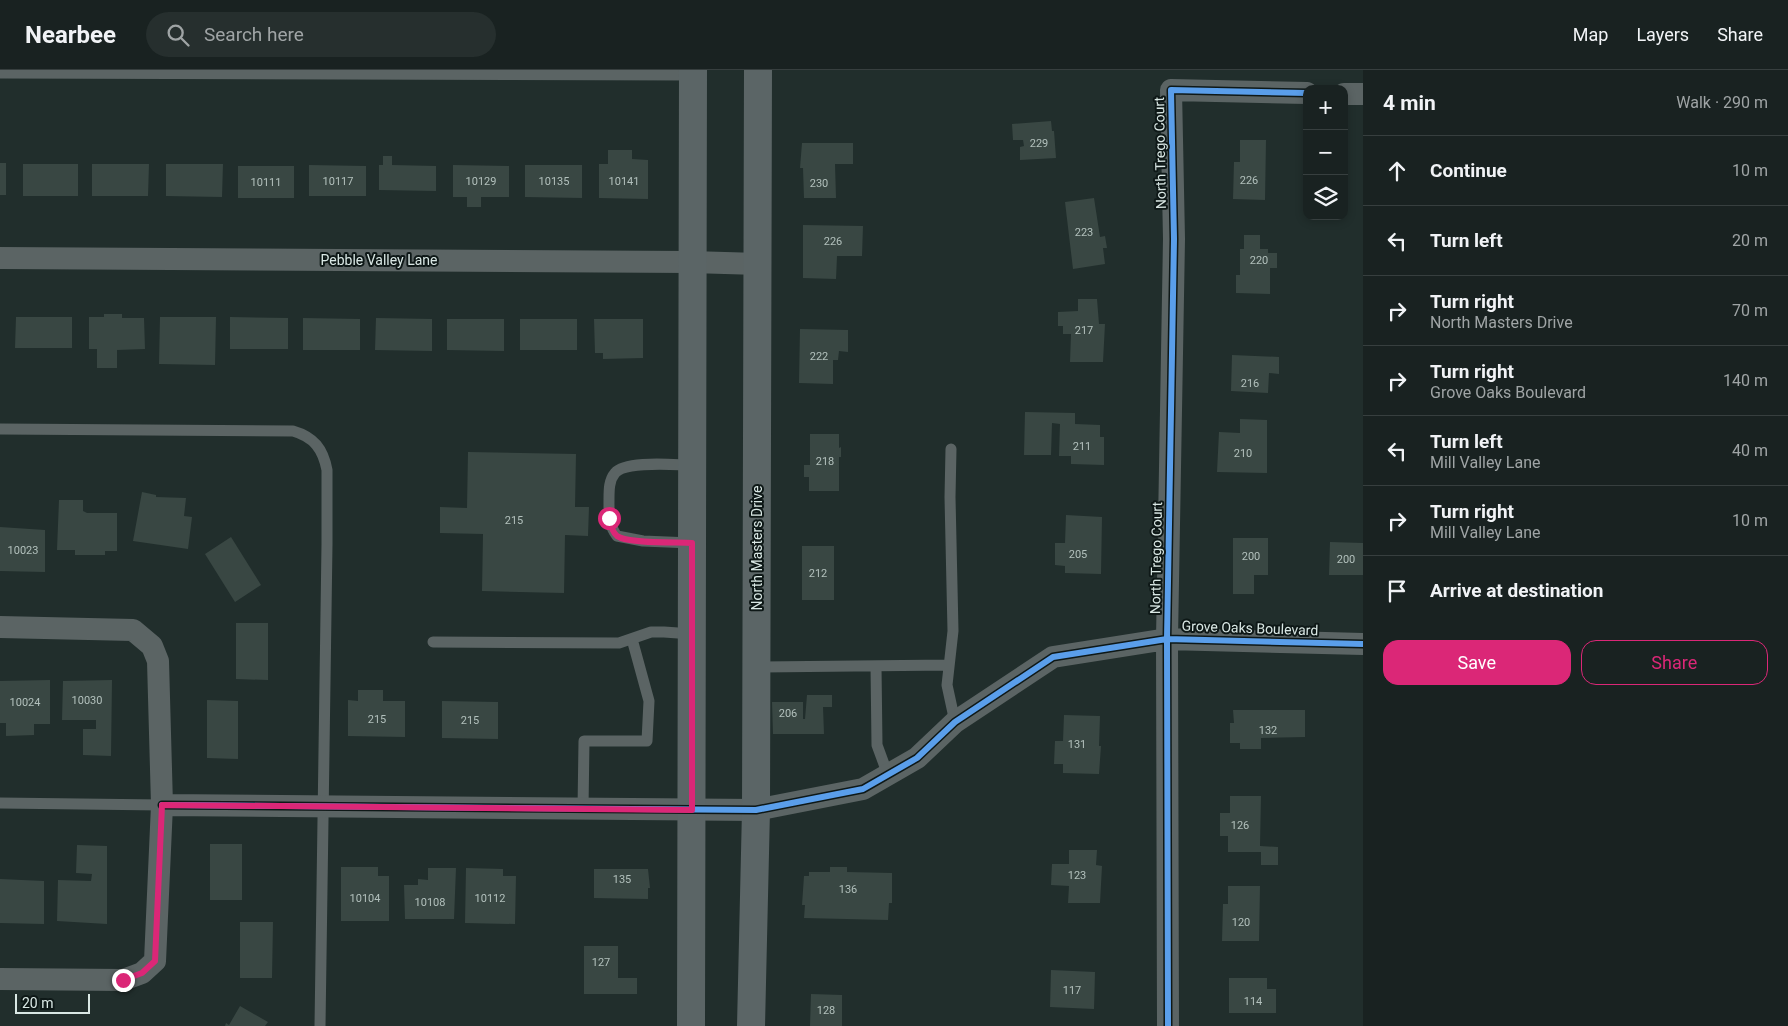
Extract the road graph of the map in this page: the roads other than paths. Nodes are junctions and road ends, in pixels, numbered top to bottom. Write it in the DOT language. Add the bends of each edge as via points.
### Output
graph roads {
  1 [pos="758,70"];
  2 [pos="0,73"];
  3 [pos="692,73"];
  4 [pos="1303,93"];
  5 [pos="1348,94"];
  6 [pos="1363,94"];
  7 [pos="0,258"];
  8 [pos="691,262"];
  9 [pos="759,264"];
  10 [pos="0,429"];
  11 [pos="950,449"];
  12 [pos="692,465"];
  13 [pos="692,543"];
  14 [pos="0,627"];
  15 [pos="692,634"];
  16 [pos="632,639"];
  17 [pos="1167,639"];
  18 [pos="433,642"];
  19 [pos="1363,644"];
  20 [pos="949,665"];
  21 [pos="876,666"];
  22 [pos="757,667"];
  23 [pos="955,722"];
  24 [pos="888,775"];
  25 [pos="0,803"];
  26 [pos="162,805"];
  27 [pos="322,806"];
  28 [pos="583,809"];
  29 [pos="692,810"];
  30 [pos="756,810"];
  31 [pos="0,979"];
  32 [pos="320,1026"];
  33 [pos="690,1026"];
  34 [pos="751,1026"];
  35 [pos="1168,1026"];
  1 -- 9 [label="main road, North Masters Drive"];
  2 -- 3 [label="lane"];
  3 -- 8 [label="main road"];
  4 -- 17 [label="street, North Trego Court" via="1172,90 1174,239"];
  5 -- 6 [label="street"];
  7 -- 8 [label="street, Pebble Valley Lane"];
  8 -- 9 [label="street, Pebble Valley Lane"];
  8 -- 12 [label="main road"];
  9 -- 22 [label="main road, North Masters Drive"];
  10 -- 27 [label="lane" via="293,431 313,440 325,459 327,470"];
  11 -- 20 [label="lane" via="953,631"];
  12 -- 13 [label="main road"];
  12 -- 13 [label="lane" via="626,467 616,472 609,491 609,518 617,536"];
  13 -- 15 [label="main road"];
  14 -- 26 [label="street" via="133,630 152,646 158,662"];
  15 -- 16 [label="lane" via="651,632"];
  15 -- 29 [label="main road"];
  16 -- 18 [label="lane" via="619,643"];
  16 -- 28 [label="lane" via="649,701 647,741 584,741"];
  17 -- 19 [label="street, Grove Oaks Boulevard"];
  17 -- 23 [label="street, Grove Oaks Boulevard" via="1053,657"];
  17 -- 35 [label="street, North Trego Court"];
  20 -- 21 [label="lane"];
  20 -- 23 [label="lane" via="947,685"];
  21 -- 22 [label="lane"];
  21 -- 24 [label="lane" via="877,745"];
  22 -- 30 [label="main road, North Masters Drive"];
  23 -- 24 [label="street, Grove Oaks Boulevard" via="917,758"];
  24 -- 30 [label="street, Grove Oaks Boulevard" via="863,789"];
  25 -- 26 [label="lane"];
  26 -- 27 [label="street, Grove Oaks Boulevard"];
  26 -- 31 [label="street" via="155,961 142,973 123,980"];
  27 -- 28 [label="street, Grove Oaks Boulevard"];
  27 -- 32 [label="lane"];
  28 -- 29 [label="street, Grove Oaks Boulevard"];
  29 -- 30 [label="street, Grove Oaks Boulevard"];
  29 -- 33 [label="main road"];
  30 -- 34 [label="main road, North Masters Drive"];
}
